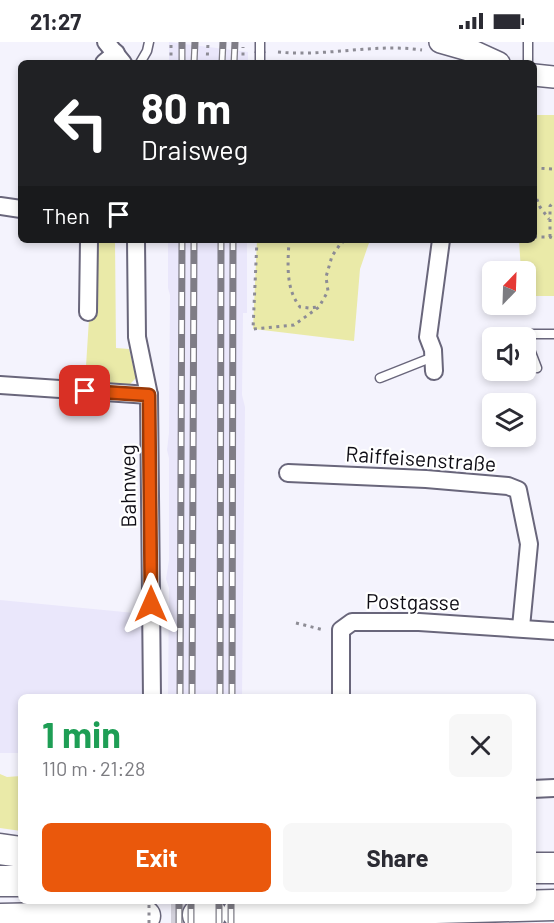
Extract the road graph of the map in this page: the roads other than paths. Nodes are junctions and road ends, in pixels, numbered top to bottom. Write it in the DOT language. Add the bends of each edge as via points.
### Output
graph roads {
  1 [pos="149,42"];
  2 [pos="260,42"];
  3 [pos="528,42"];
  4 [pos="435,46"];
  5 [pos="260,58"];
  6 [pos="142,60"];
  7 [pos="492,60"];
  8 [pos="528,60"];
  9 [pos="537,75"];
  10 [pos="554,77"];
  11 [pos="0,206"];
  12 [pos="18,209"];
  13 [pos="89,243"];
  14 [pos="136,243"];
  15 [pos="441,243"];
  16 [pos="88,312"];
  17 [pos="554,334"];
  18 [pos="434,364"];
  19 [pos="537,368"];
  20 [pos="380,378"];
  21 [pos="0,385"];
  22 [pos="149,395"];
  23 [pos="288,473"];
  24 [pos="521,627"];
  25 [pos="554,631"];
  26 [pos="152,694"];
  27 [pos="341,694"];
  28 [pos="554,788"];
  29 [pos="536,789"];
  30 [pos="0,849"];
  31 [pos="18,852"];
  32 [pos="536,868"];
  33 [pos="554,868"];
  34 [pos="0,881"];
  35 [pos="18,881"];
  36 [pos="554,905"];
  37 [pos="177,914"];
  38 [pos="0,919"];
  1 -- 6 [label="lane"];
  2 -- 5 [label="lane, bridge"];
  3 -- 8 [label="lane"];
  4 -- 7 [label="street" via="475,52"];
  9 -- 10 [label="street"];
  11 -- 12 [label="street"];
  13 -- 16 [label="street"];
  14 -- 22 [label="street, Bahnweg" via="137,337"];
  15 -- 18 [label="street" via="428,337"];
  17 -- 19 [label="lane" via="524,334"];
  18 -- 20 [label="lane"];
  21 -- 22 [label="street"];
  22 -- 26 [label="street, Bahnweg"];
  23 -- 24 [label="street, Raiffeisenstraße" via="426,479 518,490 530,544"];
  24 -- 25 [label="street, Postgasse"];
  24 -- 27 [label="street, Postgasse" via="352,622 340,630"];
  28 -- 29 [label="street"];
  30 -- 31 [label="highway"];
  32 -- 33 [label="highway"];
  34 -- 35 [label="highway"];
  36 -- 37 [label="highway"];
  37 -- 38 [label="highway"];
}
